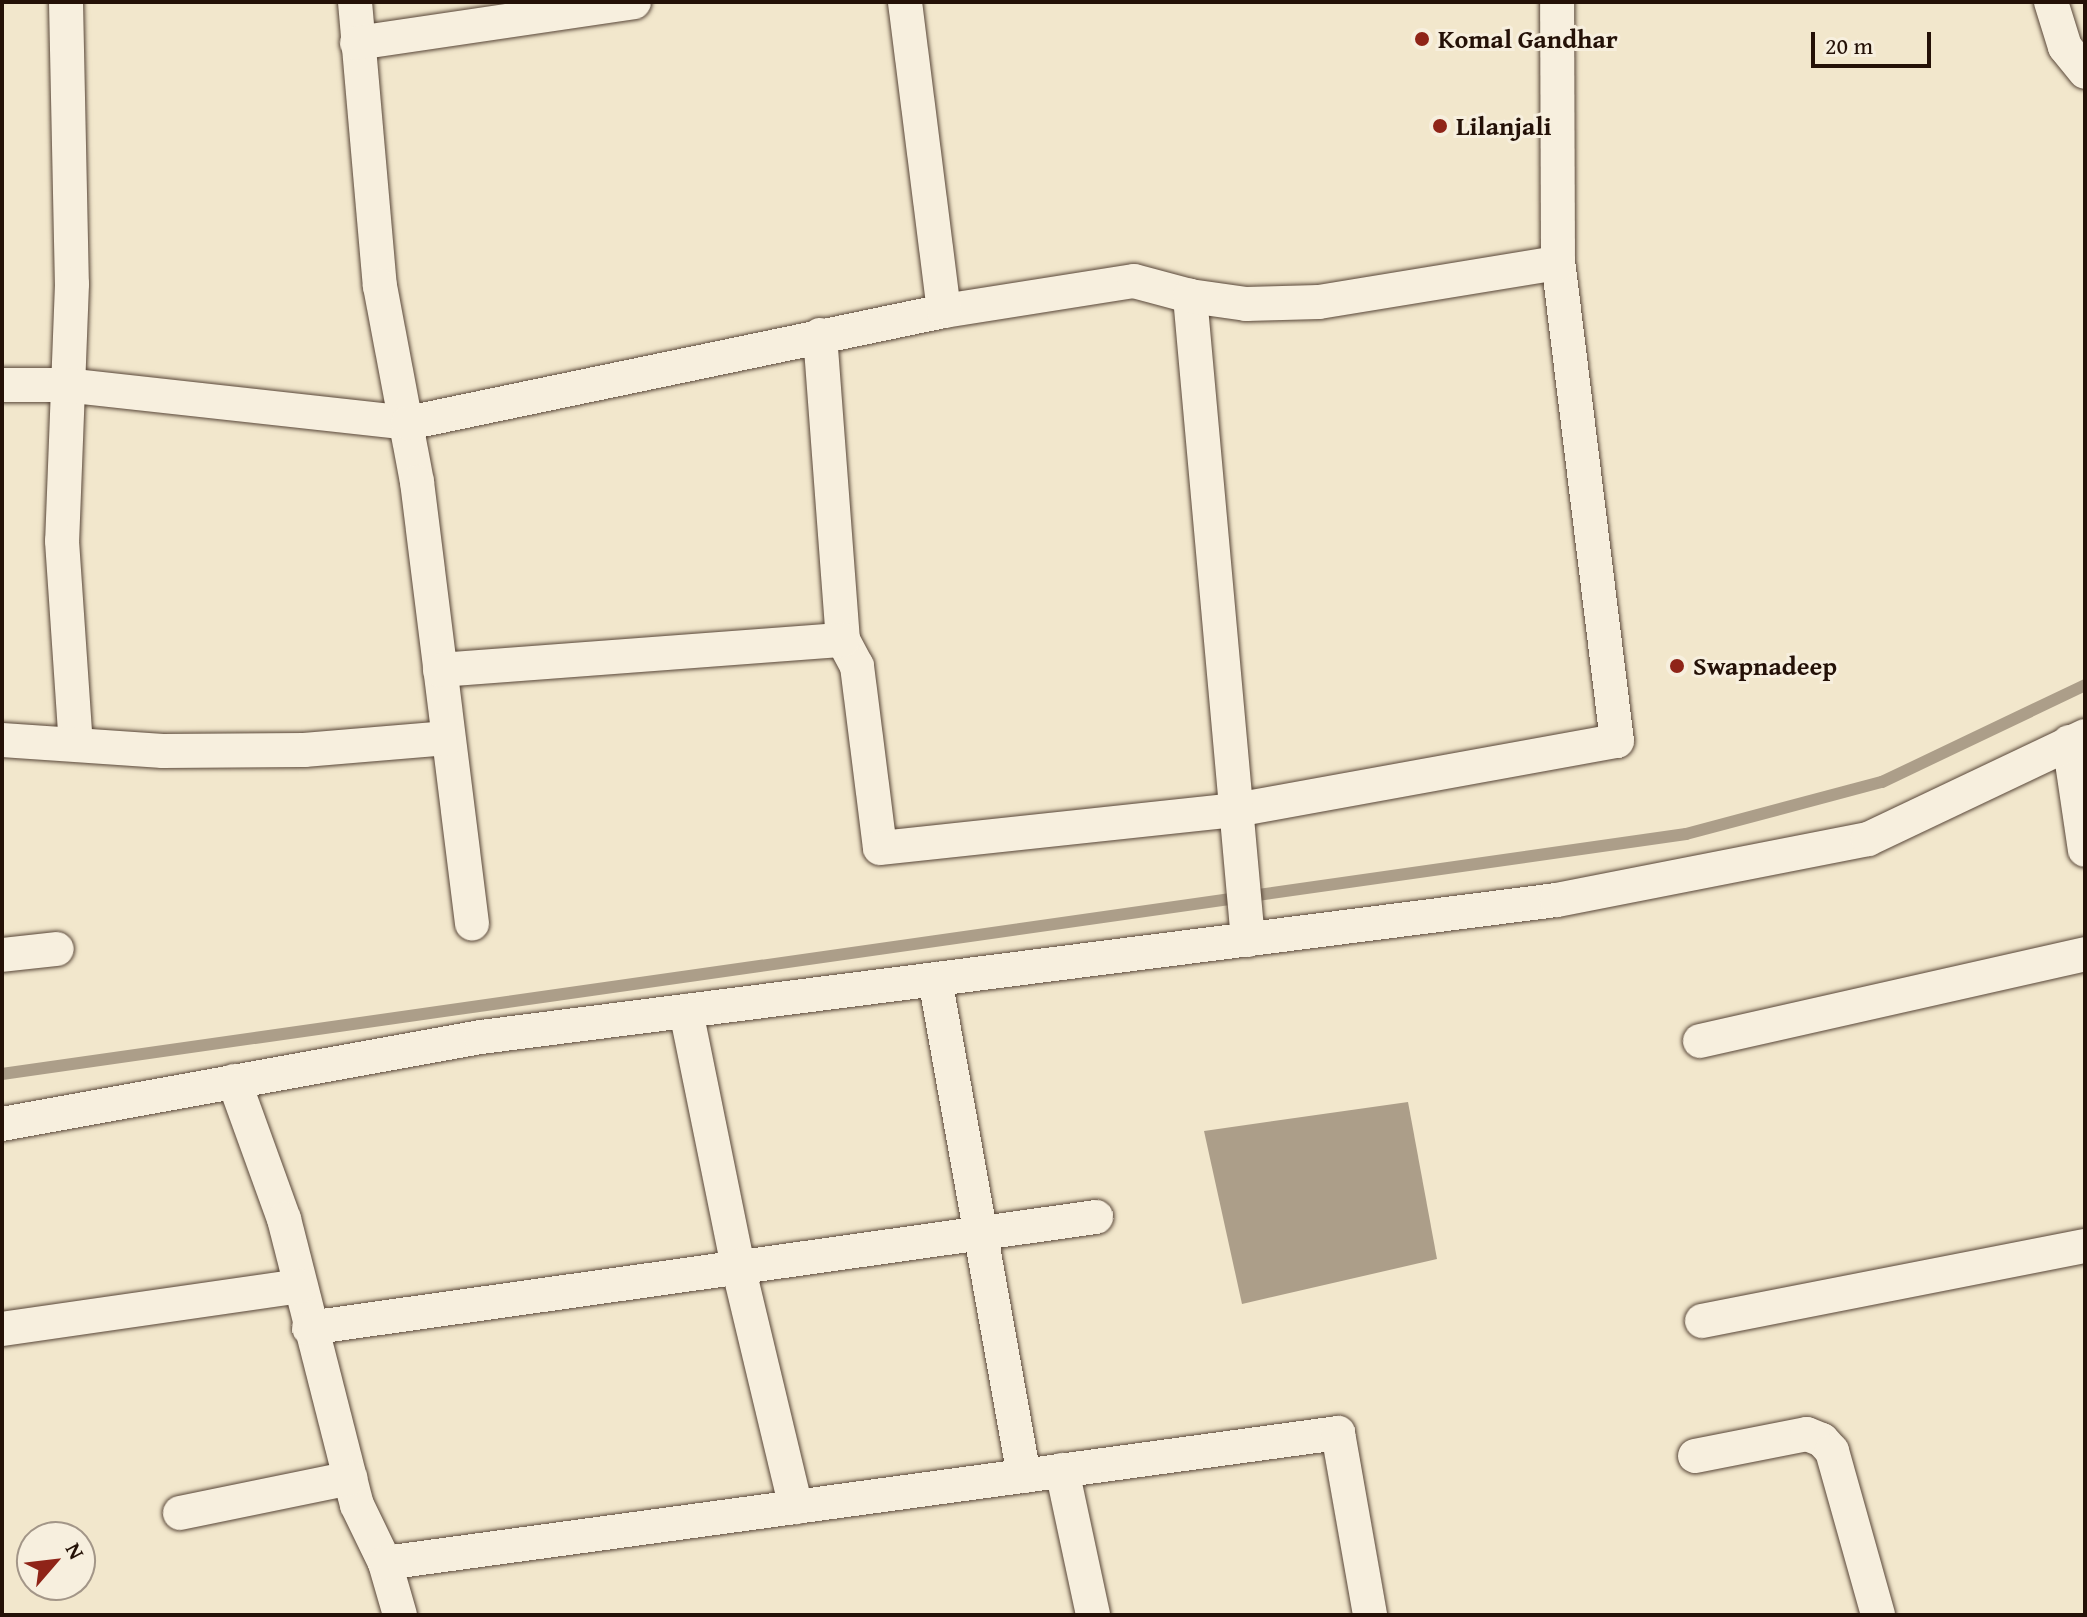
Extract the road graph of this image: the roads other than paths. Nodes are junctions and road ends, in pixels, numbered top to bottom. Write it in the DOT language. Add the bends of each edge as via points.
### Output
graph roads {
  1 [pos="66,2"];
  2 [pos="355,2"];
  3 [pos="634,2"];
  4 [pos="905,2"];
  5 [pos="1557,2"];
  6 [pos="2051,2"];
  7 [pos="357,43"];
  8 [pos="2085,72"];
  9 [pos="1558,263"];
  10 [pos="1190,296"];
  11 [pos="944,311"];
  12 [pos="820,335"];
  13 [pos="2,385"];
  14 [pos="65,385"];
  15 [pos="408,423"];
  16 [pos="843,640"];
  17 [pos="440,670"];
  18 [pos="448,738"];
  19 [pos="2077,739"];
  20 [pos="2,740"];
  21 [pos="76,744"];
  22 [pos="1236,810"];
  23 [pos="2085,850"];
  24 [pos="472,924"];
  25 [pos="1246,928"];
  26 [pos="57,949"];
  27 [pos="2085,954"];
  28 [pos="2,955"];
  29 [pos="935,979"];
  30 [pos="686,1011"];
  31 [pos="1700,1041"];
  32 [pos="234,1081"];
  33 [pos="2,1124"];
  34 [pos="1096,1217"];
  35 [pos="981,1236"];
  36 [pos="2085,1246"];
  37 [pos="738,1266"];
  38 [pos="300,1286"];
  39 [pos="1702,1321"];
  40 [pos="309,1328"];
  41 [pos="2,1329"];
  42 [pos="1695,1456"];
  43 [pos="1062,1470"];
  44 [pos="1024,1476"];
  45 [pos="350,1478"];
  46 [pos="796,1507"];
  47 [pos="180,1513"];
  48 [pos="385,1563"];
  49 [pos="400,1615"];
  50 [pos="1093,1615"];
  51 [pos="1370,1615"];
  52 [pos="1878,1615"];
  1 -- 14 [label="street" via="72,284"];
  2 -- 7 [label="street"];
  3 -- 7 [label="street"];
  4 -- 11 [label="street"];
  5 -- 9 [label="street"];
  6 -- 8 [label="street" via="2065,47"];
  7 -- 15 [label="street" via="380,286"];
  9 -- 10 [label="street" via="1319,302 1246,304"];
  9 -- 22 [label="street" via="1617,741"];
  10 -- 11 [label="street" via="1134,281"];
  10 -- 22 [label="street"];
  11 -- 12 [label="street"];
  12 -- 15 [label="street"];
  12 -- 16 [label="street"];
  13 -- 14 [label="street"];
  14 -- 15 [label="street"];
  14 -- 21 [label="street" via="62,541"];
  15 -- 17 [label="street"];
  16 -- 17 [label="street"];
  16 -- 22 [label="street" via="857,666 880,848"];
  17 -- 18 [label="street"];
  18 -- 21 [label="street" via="304,750 163,751"];
  18 -- 24 [label="street"];
  19 -- 23 [label="street"];
  19 -- 25 [label="street" via="1868,839 1557,900"];
  20 -- 21 [label="street"];
  22 -- 25 [label="street"];
  25 -- 29 [label="street"];
  26 -- 28 [label="street"];
  27 -- 31 [label="street"];
  29 -- 30 [label="street"];
  29 -- 35 [label="street"];
  30 -- 32 [label="street" via="481,1037"];
  30 -- 37 [label="street"];
  32 -- 33 [label="street"];
  32 -- 38 [label="street" via="284,1219"];
  34 -- 35 [label="street"];
  35 -- 37 [label="street"];
  35 -- 44 [label="street"];
  36 -- 39 [label="street"];
  37 -- 40 [label="street"];
  37 -- 46 [label="street"];
  38 -- 40 [label="street"];
  38 -- 41 [label="street"];
  40 -- 45 [label="street"];
  42 -- 52 [label="street" via="1807,1434 1822,1440 1832,1451"];
  43 -- 44 [label="street"];
  43 -- 50 [label="street"];
  43 -- 51 [label="street" via="1338,1433"];
  44 -- 46 [label="street"];
  45 -- 47 [label="street"];
  45 -- 48 [label="street"];
  46 -- 48 [label="street"];
  48 -- 49 [label="street"];
}
